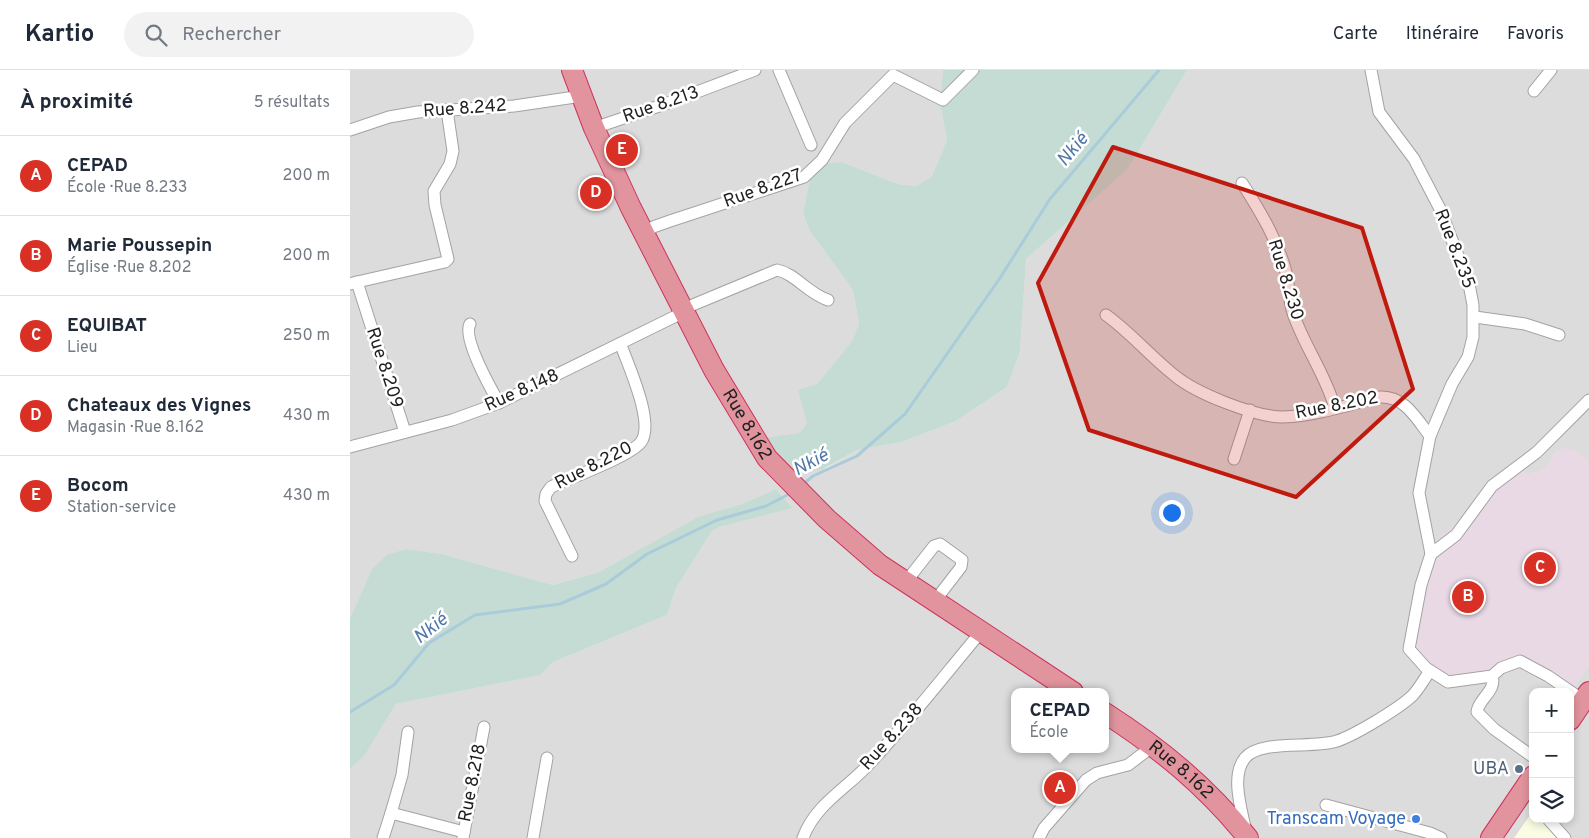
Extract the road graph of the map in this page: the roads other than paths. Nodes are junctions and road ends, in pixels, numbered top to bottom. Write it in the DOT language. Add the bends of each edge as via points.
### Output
graph roads {
  1 [pos="572,70"];
  2 [pos="755,70"];
  3 [pos="779,70"];
  4 [pos="973,70"];
  5 [pos="1371,70"];
  6 [pos="1551,70"];
  7 [pos="1534,91"];
  8 [pos="582,96"];
  9 [pos="447,110"];
  10 [pos="594,128"];
  11 [pos="350,130"];
  12 [pos="811,145"];
  13 [pos="1242,183"];
  14 [pos="646,235"];
  15 [pos="353,283"];
  16 [pos="828,300"];
  17 [pos="684,310"];
  18 [pos="1106,315"];
  19 [pos="1475,317"];
  20 [pos="470,324"];
  21 [pos="1559,334"];
  22 [pos="621,345"];
  23 [pos="1589,400"];
  24 [pos="499,403"];
  25 [pos="1335,408"];
  26 [pos="1250,410"];
  27 [pos="405,432"];
  28 [pos="1430,436"];
  29 [pos="350,447"];
  30 [pos="1234,458"];
  31 [pos="1431,554"];
  32 [pos="572,556"];
  33 [pos="905,584"];
  34 [pos="934,602"];
  35 [pos="980,633"];
  36 [pos="1430,671"];
  37 [pos="1492,676"];
  38 [pos="1066,688"];
  39 [pos="1586,696"];
  40 [pos="1574,714"];
  41 [pos="1109,716"];
  42 [pos="484,727"];
  43 [pos="408,732"];
  44 [pos="1153,746"];
  45 [pos="1529,754"];
  46 [pos="547,758"];
  47 [pos="1529,790"];
  48 [pos="1326,805"];
  49 [pos="391,813"];
  50 [pos="1552,823"];
  51 [pos="463,835"];
  52 [pos="1247,837"];
  53 [pos="383,838"];
  54 [pos="534,838"];
  55 [pos="803,838"];
  56 [pos="1039,838"];
  57 [pos="1441,838"];
  58 [pos="1491,838"];
  59 [pos="1565,838"];
  1 -- 8 [label="highway, Rue 8.162"];
  2 -- 10 [label="street, Rue 8.213"];
  3 -- 12 [label="street"];
  4 -- 14 [label="street, Rue 8.227" via="944,100 893,75 845,123 822,160 804,177 670,220 654,227"];
  5 -- 19 [label="street, Rue 8.235" via="1379,112 1414,159 1440,209 1469,284"];
  6 -- 7 [label="street"];
  8 -- 9 [label="street, Rue 8.242" via="534,104"];
  8 -- 10 [label="highway, Rue 8.162"];
  9 -- 11 [label="street, Rue 8.242" via="389,118"];
  9 -- 15 [label="street" via="453,151 450,164 434,191 448,259"];
  10 -- 14 [label="highway, Rue 8.162"];
  13 -- 25 [label="street, Rue 8.230" via="1272,235 1287,276 1293,314 1322,370"];
  14 -- 17 [label="highway, Rue 8.162"];
  15 -- 27 [label="street, Rue 8.209"];
  16 -- 17 [label="street, Rue 8.148" via="809,292 793,277 777,270"];
  17 -- 22 [label="street, Rue 8.148"];
  17 -- 33 [label="highway, Rue 8.162" via="714,370 768,458 827,519"];
  18 -- 26 [label="street, Rue 8.202" via="1192,388"];
  19 -- 21 [label="street" via="1525,324"];
  19 -- 28 [label="street, Rue 8.235" via="1468,357 1452,384"];
  20 -- 24 [label="street" via="467,328 476,355"];
  22 -- 24 [label="street, Rue 8.148"];
  22 -- 32 [label="street, Rue 8.220" via="643,408 644,434 641,442 630,451 551,487 546,494 545,501"];
  23 -- 31 [label="street" via="1537,452 1492,486 1456,535"];
  24 -- 27 [label="street, Rue 8.148"];
  25 -- 26 [label="street, Rue 8.202" via="1281,417"];
  25 -- 28 [label="street, Rue 8.202" via="1391,396 1412,412"];
  26 -- 30 [label="street"];
  27 -- 29 [label="street, Rue 8.148"];
  28 -- 31 [label="street" via="1419,493"];
  31 -- 36 [label="street" via="1408,644 1412,655"];
  33 -- 34 [label="highway, Rue 8.162"];
  33 -- 34 [label="street" via="934,546 945,546 962,560 961,567"];
  34 -- 35 [label="highway, Rue 8.162"];
  35 -- 38 [label="highway, Rue 8.162"];
  35 -- 55 [label="street, Rue 8.238" via="870,764 818,810"];
  36 -- 37 [label="street" via="1448,682"];
  36 -- 52 [label="street" via="1407,700 1338,741 1251,752 1244,759 1238,776"];
  37 -- 39 [label="street" via="1501,668 1520,661"];
  37 -- 45 [label="street" via="1492,688 1477,712 1494,729"];
  39 -- 40 [label="highway"];
  41 -- 44 [label="highway, Rue 8.162"];
  42 -- 51 [label="street, Rue 8.218"];
  43 -- 49 [label="street" via="402,775"];
  44 -- 52 [label="highway, Rue 8.162" via="1193,777"];
  44 -- 56 [label="street" via="1128,765 1086,780"];
  46 -- 54 [label="street"];
  47 -- 58 [label="highway"];
  48 -- 57 [label="street"];
  49 -- 51 [label="street"];
  49 -- 53 [label="street"];
  50 -- 59 [label="street"];
}
